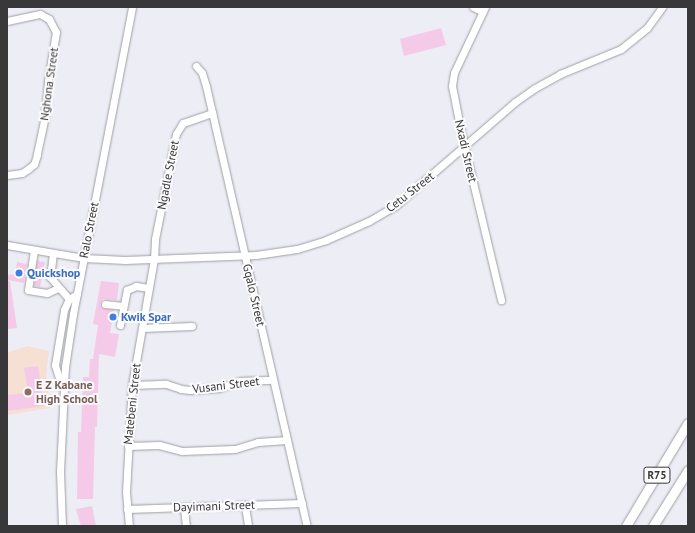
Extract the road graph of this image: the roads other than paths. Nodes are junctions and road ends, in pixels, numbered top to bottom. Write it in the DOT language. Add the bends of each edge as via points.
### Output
graph roads {
  1 [pos="132,7"];
  2 [pos="473,7"];
  3 [pos="662,7"];
  4 [pos="484,9"];
  5 [pos="35,11"];
  6 [pos="7,21"];
  7 [pos="196,66"];
  8 [pos="212,114"];
  9 [pos="465,146"];
  10 [pos="7,175"];
  11 [pos="7,245"];
  12 [pos="34,250"];
  13 [pos="53,253"];
  14 [pos="244,256"];
  15 [pos="84,258"];
  16 [pos="154,259"];
  17 [pos="58,288"];
  18 [pos="149,288"];
  19 [pos="77,294"];
  20 [pos="69,299"];
  21 [pos="502,300"];
  22 [pos="105,304"];
  23 [pos="123,306"];
  24 [pos="120,325"];
  25 [pos="192,326"];
  26 [pos="142,328"];
  27 [pos="273,380"];
  28 [pos="132,384"];
  29 [pos="63,389"];
  30 [pos="688,423"];
  31 [pos="287,440"];
  32 [pos="128,446"];
  33 [pos="688,470"];
  34 [pos="302,503"];
  35 [pos="245,506"];
  36 [pos="126,508"];
  37 [pos="184,508"];
  38 [pos="62,526"];
  39 [pos="129,526"];
  40 [pos="186,526"];
  41 [pos="248,526"];
  42 [pos="307,526"];
  43 [pos="626,526"];
  44 [pos="654,526"];
  1 -- 15 [label="street, Ralo Street"];
  2 -- 4 [label="street"];
  3 -- 9 [label="street, Cetu Street" via="647,28 630,43 612,54 568,70 535,88"];
  4 -- 9 [label="street, Nxadi Street" via="452,81 453,97"];
  5 -- 6 [label="street, Nghona Street"];
  5 -- 10 [label="street, Nghona Street" via="49,19 56,32 45,116 34,164 25,171"];
  7 -- 8 [label="street, Gqalo Street" via="205,81"];
  8 -- 14 [label="street, Gqalo Street"];
  8 -- 16 [label="street, Ngadle Street" via="183,123 177,130 155,239"];
  9 -- 14 [label="street, Cetu Street" via="409,196 369,221 312,245"];
  9 -- 21 [label="street, Nxadi Street"];
  11 -- 12 [label="street, Cetu Street"];
  12 -- 13 [label="street, Cetu Street"];
  12 -- 17 [label="street" via="28,290 47,293"];
  13 -- 15 [label="street, Cetu Street"];
  13 -- 17 [label="street" via="50,277"];
  14 -- 16 [label="street, Cetu Street"];
  14 -- 27 [label="street, Gqalo Street"];
  15 -- 16 [label="street, Cetu Street"];
  15 -- 19 [label="street, Ralo Street"];
  16 -- 18 [label="street, Matebeni Street"];
  17 -- 20 [label="street"];
  18 -- 23 [label="street" via="136,286 128,289"];
  18 -- 26 [label="street, Matebeni Street"];
  19 -- 20 [label="street"];
  19 -- 29 [label="street, Ralo Street"];
  20 -- 29 [label="street" via="64,310 55,365"];
  22 -- 23 [label="street"];
  23 -- 24 [label="street"];
  25 -- 26 [label="street"];
  26 -- 28 [label="street, Matebeni Street"];
  27 -- 28 [label="street, Vusani Street" via="240,381 219,388 190,390 181,390 166,384"];
  27 -- 31 [label="street, Gqalo Street"];
  28 -- 32 [label="street, Matebeni Street"];
  29 -- 38 [label="street, Ralo Street" via="60,472"];
  30 -- 43 [label="main road, R75"];
  31 -- 32 [label="street" via="258,442 235,449 182,451 159,445"];
  31 -- 34 [label="street, Gqalo Street"];
  32 -- 36 [label="street, Matebeni Street"];
  33 -- 44 [label="main road, R75"];
  34 -- 35 [label="street, Dayimani Street"];
  34 -- 42 [label="street, Gqalo Street"];
  35 -- 37 [label="street, Dayimani Street"];
  35 -- 41 [label="street"];
  36 -- 37 [label="street, Dayimani Street"];
  36 -- 39 [label="street, Matebeni Street"];
  37 -- 40 [label="street"];
}
